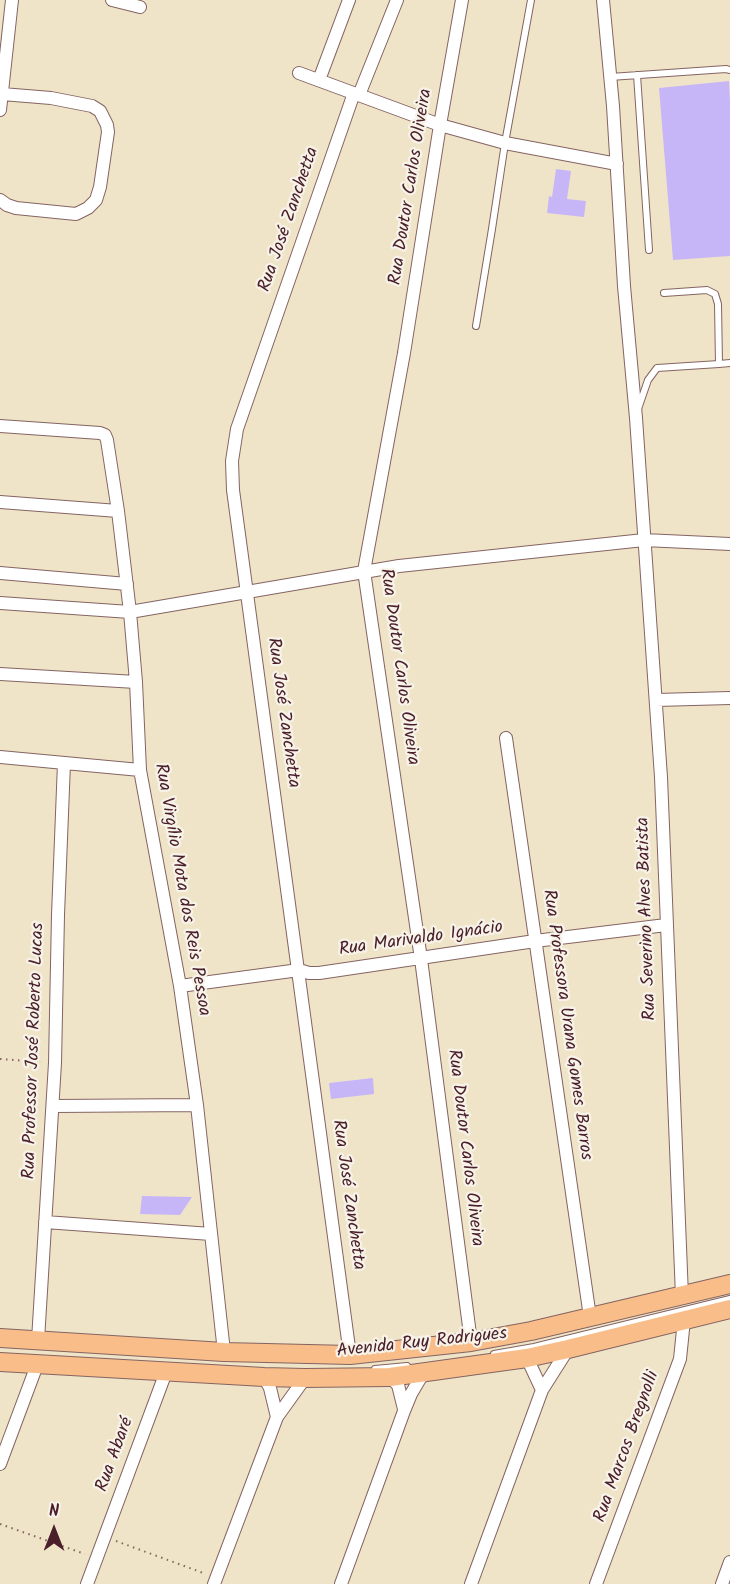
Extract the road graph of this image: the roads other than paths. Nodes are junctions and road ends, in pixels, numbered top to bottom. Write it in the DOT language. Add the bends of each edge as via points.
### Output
graph roads {
  1 [pos="12,0"];
  2 [pos="112,0"];
  3 [pos="349,0"];
  4 [pos="397,0"];
  5 [pos="462,0"];
  6 [pos="531,0"];
  7 [pos="603,0"];
  8 [pos="140,7"];
  9 [pos="730,70"];
  10 [pos="299,73"];
  11 [pos="638,75"];
  12 [pos="610,77"];
  13 [pos="318,80"];
  14 [pos="2,94"];
  15 [pos="357,94"];
  16 [pos="0,111"];
  17 [pos="440,125"];
  18 [pos="505,144"];
  19 [pos="617,164"];
  20 [pos="0,200"];
  21 [pos="649,250"];
  22 [pos="664,293"];
  23 [pos="476,326"];
  24 [pos="730,363"];
  25 [pos="719,364"];
  26 [pos="636,418"];
  27 [pos="0,426"];
  28 [pos="0,502"];
  29 [pos="118,511"];
  30 [pos="644,540"];
  31 [pos="730,544"];
  32 [pos="364,571"];
  33 [pos="0,573"];
  34 [pos="127,584"];
  35 [pos="248,592"];
  36 [pos="0,603"];
  37 [pos="130,612"];
  38 [pos="0,674"];
  39 [pos="136,682"];
  40 [pos="730,698"];
  41 [pos="656,700"];
  42 [pos="506,738"];
  43 [pos="0,757"];
  44 [pos="64,763"];
  45 [pos="140,770"];
  46 [pos="666,926"];
  47 [pos="536,941"];
  48 [pos="421,959"];
  49 [pos="298,970"];
  50 [pos="180,987"];
  51 [pos="197,1105"];
  52 [pos="53,1106"];
  53 [pos="45,1222"];
  54 [pos="211,1234"];
  55 [pos="730,1284"];
  56 [pos="730,1290"];
  57 [pos="730,1299"];
  58 [pos="683,1307"];
  59 [pos="730,1309"];
  60 [pos="590,1317"];
  61 [pos="0,1338"];
  62 [pos="476,1349"];
  63 [pos="568,1349"];
  64 [pos="37,1351"];
  65 [pos="449,1352"];
  66 [pos="350,1354"];
  67 [pos="0,1355"];
  68 [pos="527,1358"];
  69 [pos="382,1359"];
  70 [pos="253,1360"];
  71 [pos="284,1361"];
  72 [pos="0,1362"];
  73 [pos="226,1364"];
  74 [pos="419,1368"];
  75 [pos="372,1369"];
  76 [pos="285,1370"];
  77 [pos="361,1370"];
  78 [pos="166,1372"];
  79 [pos="311,1374"];
  80 [pos="264,1377"];
  81 [pos="390,1377"];
  82 [pos="542,1390"];
  83 [pos="404,1411"];
  84 [pos="277,1417"];
  85 [pos="0,1464"];
  86 [pos="730,1562"];
  87 [pos="215,1581"];
  88 [pos="87,1584"];
  89 [pos="341,1584"];
  90 [pos="471,1584"];
  91 [pos="596,1584"];
  92 [pos="722,1584"];
  1 -- 14 [label="street"];
  2 -- 8 [label="street"];
  3 -- 13 [label="street"];
  4 -- 15 [label="street, Rua José Zanchetta"];
  5 -- 17 [label="street, Rua Doutor Carlos Oliveira"];
  6 -- 18 [label="lane"];
  7 -- 12 [label="street, Rua Severino Alves Batista"];
  9 -- 11 [label="lane"];
  10 -- 13 [label="street"];
  11 -- 12 [label="lane"];
  11 -- 21 [label="lane"];
  12 -- 19 [label="street, Rua Severino Alves Batista"];
  13 -- 15 [label="street"];
  14 -- 16 [label="street"];
  14 -- 20 [label="street" via="92,106 100,111 108,132 100,188 88,208 76,214 16,208"];
  15 -- 17 [label="street"];
  15 -- 35 [label="street, Rua José Zanchetta" via="237,429 233,490"];
  17 -- 18 [label="street"];
  17 -- 32 [label="street, Rua Doutor Carlos Oliveira"];
  18 -- 19 [label="street"];
  18 -- 23 [label="lane"];
  19 -- 26 [label="street, Rua Severino Alves Batista"];
  22 -- 25 [label="lane" via="707,290 716,294"];
  24 -- 25 [label="lane"];
  25 -- 26 [label="lane" via="657,368 648,380"];
  26 -- 30 [label="street, Rua Severino Alves Batista"];
  27 -- 29 [label="street, Rua Virgílio Mota dos Reis Pessoa" via="105,435"];
  28 -- 29 [label="street"];
  29 -- 34 [label="street, Rua Virgílio Mota dos Reis Pessoa"];
  30 -- 31 [label="street"];
  30 -- 32 [label="street"];
  30 -- 41 [label="street, Rua Severino Alves Batista"];
  32 -- 35 [label="street"];
  32 -- 48 [label="street, Rua Doutor Carlos Oliveira"];
  33 -- 34 [label="street"];
  34 -- 37 [label="street, Rua Virgílio Mota dos Reis Pessoa"];
  35 -- 37 [label="street"];
  35 -- 49 [label="street, Rua José Zanchetta"];
  36 -- 37 [label="street"];
  37 -- 39 [label="street, Rua Virgílio Mota dos Reis Pessoa"];
  38 -- 39 [label="street"];
  39 -- 45 [label="street, Rua Virgílio Mota dos Reis Pessoa"];
  40 -- 41 [label="street"];
  41 -- 46 [label="street, Rua Severino Alves Batista"];
  42 -- 47 [label="street, Rua Professora Urana Gomes Barros"];
  43 -- 44 [label="street"];
  44 -- 45 [label="street"];
  44 -- 52 [label="street, Rua Professor José Roberto Lucas"];
  45 -- 50 [label="street, Rua Virgílio Mota dos Reis Pessoa"];
  46 -- 47 [label="street, Rua Marivaldo Ignácio"];
  46 -- 58 [label="street, Rua Severino Alves Batista"];
  47 -- 48 [label="street, Rua Marivaldo Ignácio"];
  47 -- 60 [label="street, Rua Professora Urana Gomes Barros"];
  48 -- 49 [label="street, Rua Marivaldo Ignácio" via="319,973"];
  48 -- 62 [label="street, Rua Doutor Carlos Oliveira"];
  49 -- 50 [label="street, Rua Marivaldo Ignácio"];
  49 -- 66 [label="street, Rua José Zanchetta"];
  50 -- 51 [label="street, Rua Virgílio Mota dos Reis Pessoa"];
  51 -- 52 [label="street"];
  51 -- 54 [label="street, Rua Virgílio Mota dos Reis Pessoa"];
  52 -- 53 [label="street, Rua Professor José Roberto Lucas"];
  53 -- 54 [label="street"];
  53 -- 64 [label="street, Rua Professor José Roberto Lucas"];
  54 -- 73 [label="street, Rua Virgílio Mota dos Reis Pessoa"];
  55 -- 58 [label="main road, Avenida Ruy Rodrigues"];
  56 -- 58 [label="lane"];
  57 -- 58 [label="lane"];
  58 -- 59 [label="main road, Avenida Ruy Rodrigues"];
  58 -- 60 [label="main road, Avenida Ruy Rodrigues"];
  58 -- 62 [label="lane" via="534,1347"];
  58 -- 63 [label="main road, Avenida Ruy Rodrigues"];
  58 -- 65 [label="lane"];
  58 -- 91 [label="street, Rua Marcos Bregnolli" via="680,1359"];
  60 -- 62 [label="main road, Avenida Ruy Rodrigues"];
  61 -- 64 [label="main road, Avenida Ruy Rodrigues"];
  62 -- 66 [label="main road, Avenida Ruy Rodrigues"];
  63 -- 68 [label="main road, Avenida Ruy Rodrigues"];
  63 -- 82 [label="street"];
  64 -- 72 [label="main road, Avenida Ruy Rodrigues"];
  64 -- 73 [label="main road, Avenida Ruy Rodrigues"];
  64 -- 78 [label="main road, Avenida Ruy Rodrigues"];
  64 -- 85 [label="street, Rua Professor José Roberto Lucas"];
  66 -- 73 [label="main road, Avenida Ruy Rodrigues"];
  67 -- 73 [label="lane"];
  68 -- 74 [label="main road, Avenida Ruy Rodrigues"];
  68 -- 82 [label="street"];
  69 -- 71 [label="lane"];
  70 -- 73 [label="lane"];
  73 -- 76 [label="lane"];
  73 -- 78 [label="main road, Avenida Ruy Rodrigues"];
  73 -- 80 [label="main road, Avenida Ruy Rodrigues"];
  74 -- 75 [label="lane"];
  74 -- 81 [label="main road, Avenida Ruy Rodrigues"];
  74 -- 83 [label="street"];
  77 -- 79 [label="lane"];
  78 -- 88 [label="street, Rua Abaré"];
  79 -- 80 [label="main road, Avenida Ruy Rodrigues"];
  79 -- 81 [label="main road, Avenida Ruy Rodrigues"];
  79 -- 84 [label="street"];
  80 -- 84 [label="street"];
  81 -- 83 [label="street" via="398,1385"];
  82 -- 90 [label="street"];
  83 -- 89 [label="street"];
  84 -- 87 [label="street"];
  86 -- 92 [label="street"];
}
